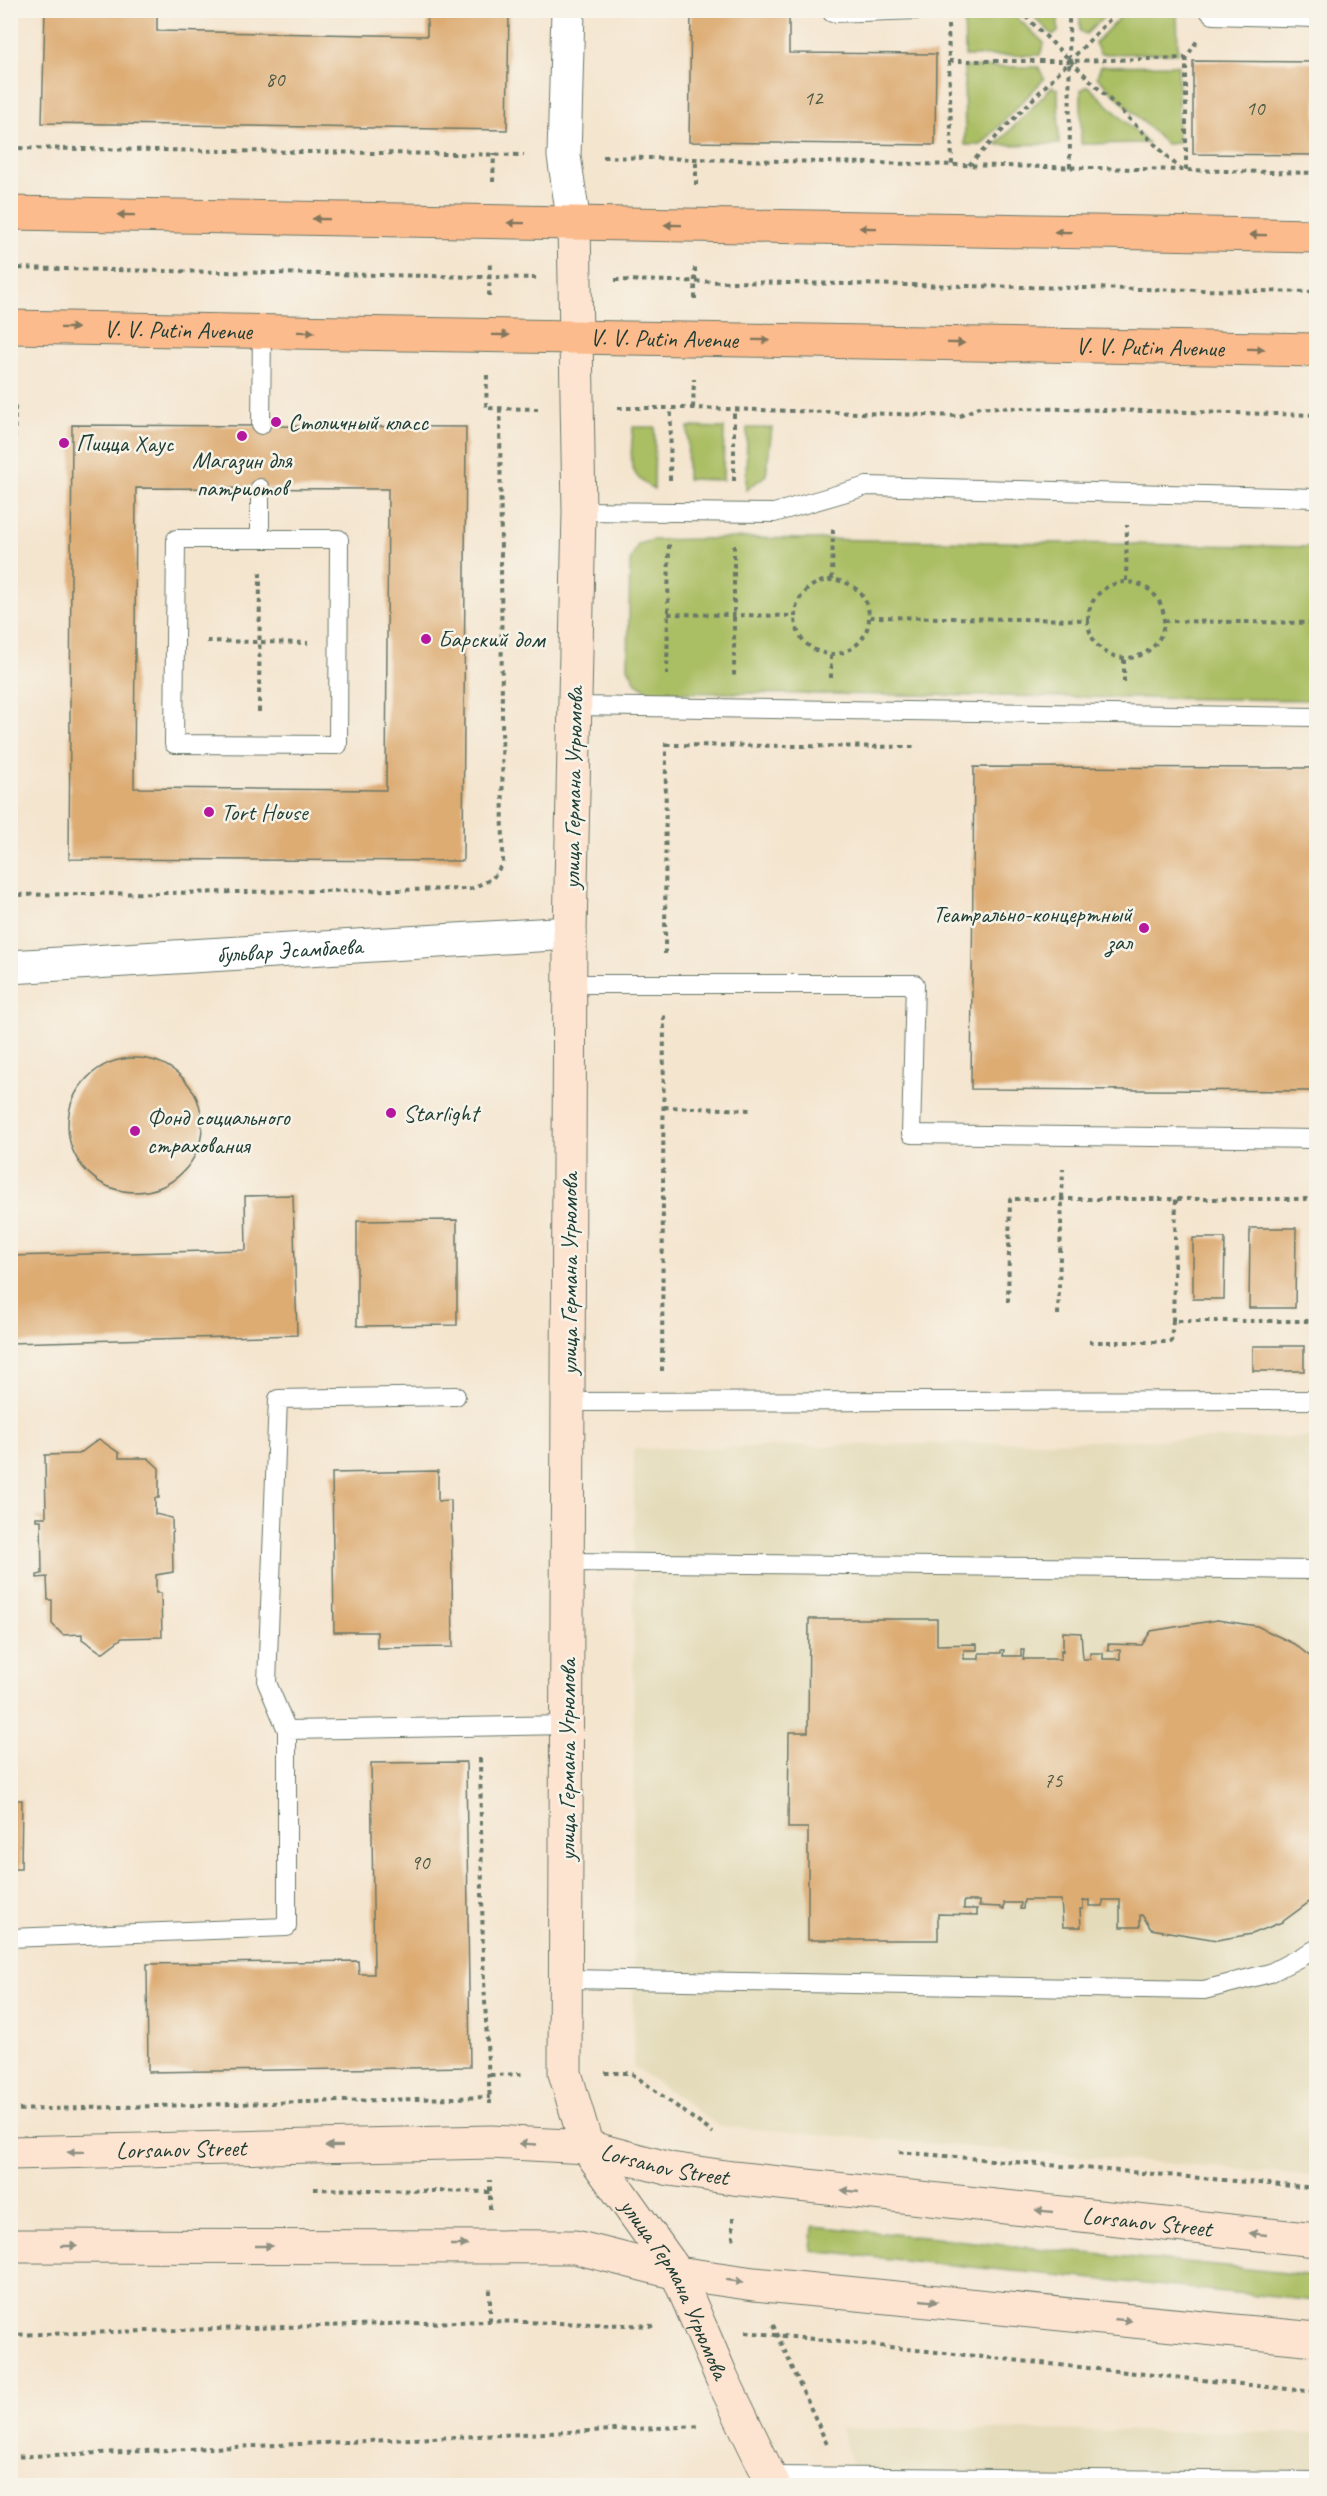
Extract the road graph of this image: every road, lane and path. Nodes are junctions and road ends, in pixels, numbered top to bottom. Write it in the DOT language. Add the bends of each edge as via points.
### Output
graph roads {
  1 [pos="568,10"];
  2 [pos="832,10"];
  3 [pos="919,10"];
  4 [pos="1019,10"];
  5 [pos="1069,10"];
  6 [pos="1119,10"];
  7 [pos="1211,13"];
  8 [pos="1317,18"];
  9 [pos="948,21"];
  10 [pos="1186,58"];
  11 [pos="949,61"];
  12 [pos="1069,61"];
  13 [pos="10,148"];
  14 [pos="494,153"];
  15 [pos="564,156"];
  16 [pos="696,160"];
  17 [pos="952,165"];
  18 [pos="968,166"];
  19 [pos="1070,168"];
  20 [pos="1184,170"];
  21 [pos="1317,173"];
  22 [pos="10,213"];
  23 [pos="492,222"];
  24 [pos="574,224"];
  25 [pos="696,225"];
  26 [pos="1317,236"];
  27 [pos="10,268"];
  28 [pos="490,277"];
  29 [pos="695,282"];
  30 [pos="1317,292"];
  31 [pos="10,327"];
  32 [pos="262,331"];
  33 [pos="488,335"];
  34 [pos="577,336"];
  35 [pos="694,338"];
  36 [pos="1317,350"];
  37 [pos="15,404"];
  38 [pos="500,408"];
  39 [pos="671,408"];
  40 [pos="693,408"];
  41 [pos="579,409"];
  42 [pos="734,410"];
  43 [pos="1317,415"];
  44 [pos="261,425"];
  45 [pos="260,488"];
  46 [pos="1127,493"];
  47 [pos="833,495"];
  48 [pos="1317,498"];
  49 [pos="579,512"];
  50 [pos="669,512"];
  51 [pos="734,512"];
  52 [pos="260,538"];
  53 [pos="832,579"];
  54 [pos="1126,582"];
  55 [pos="10,609"];
  56 [pos="668,614"];
  57 [pos="734,615"];
  58 [pos="794,616"];
  59 [pos="870,617"];
  60 [pos="1088,620"];
  61 [pos="1164,621"];
  62 [pos="1317,623"];
  63 [pos="175,640"];
  64 [pos="259,642"];
  65 [pos="339,643"];
  66 [pos="575,706"];
  67 [pos="666,707"];
  68 [pos="734,708"];
  69 [pos="1317,717"];
  70 [pos="258,744"];
  71 [pos="734,745"];
  72 [pos="10,895"];
  73 [pos="570,933"];
  74 [pos="10,967"];
  75 [pos="570,984"];
  76 [pos="664,984"];
  77 [pos="664,1107"];
  78 [pos="753,1110"];
  79 [pos="1064,1135"];
  80 [pos="1317,1139"];
  81 [pos="1176,1199"];
  82 [pos="1317,1199"];
  83 [pos="1062,1200"];
  84 [pos="1008,1302"];
  85 [pos="1058,1315"];
  86 [pos="1173,1321"];
  87 [pos="1317,1321"];
  88 [pos="1089,1342"];
  89 [pos="456,1396"];
  90 [pos="1317,1400"];
  91 [pos="662,1401"];
  92 [pos="569,1402"];
  93 [pos="568,1562"];
  94 [pos="1317,1570"];
  95 [pos="567,1725"];
  96 [pos="480,1726"];
  97 [pos="286,1731"];
  98 [pos="10,1938"];
  99 [pos="1317,1949"];
  100 [pos="566,1979"];
  101 [pos="631,2073"];
  102 [pos="490,2097"];
  103 [pos="10,2110"];
  104 [pos="720,2138"];
  105 [pos="491,2142"];
  106 [pos="587,2147"];
  107 [pos="890,2152"];
  108 [pos="10,2153"];
  109 [pos="1317,2188"];
  110 [pos="1317,2240"];
  111 [pos="490,2245"];
  112 [pos="10,2246"];
  113 [pos="677,2273"];
  114 [pos="490,2321"];
  115 [pos="1317,2339"];
  116 [pos="744,2424"];
  117 [pos="10,2457"];
  118 [pos="772,2481"];
  119 [pos="1317,2481"];
  1 -- 15 [label="street, улица Германа Угрюмова"];
  2 -- 3 [label="lane"];
  4 -- 12 [label="path"];
  5 -- 12 [label="path"];
  6 -- 12 [label="path"];
  7 -- 8 [label="lane"];
  7 -- 10 [label="path"];
  9 -- 11 [label="path"];
  10 -- 12 [label="path"];
  10 -- 20 [label="path"];
  11 -- 12 [label="path"];
  11 -- 17 [label="path"];
  12 -- 18 [label="path"];
  12 -- 19 [label="path"];
  12 -- 20 [label="path"];
  13 -- 14 [label="path"];
  14 -- 15 [label="path"];
  14 -- 23 [label="path"];
  15 -- 16 [label="path"];
  15 -- 24 [label="street, улица Германа Угрюмова"];
  16 -- 17 [label="path"];
  16 -- 25 [label="path"];
  17 -- 18 [label="path"];
  18 -- 19 [label="path"];
  19 -- 20 [label="path"];
  20 -- 21 [label="path"];
  23 -- 22 [label="main road, one-way"];
  24 -- 23 [label="main road, one-way"];
  23 -- 28 [label="path"];
  25 -- 24 [label="main road, one-way"];
  24 -- 34 [label="main road, улица Германа Угрюмова"];
  26 -- 25 [label="main road, one-way"];
  25 -- 29 [label="path"];
  27 -- 28 [label="path"];
  28 -- 33 [label="path"];
  29 -- 30 [label="path"];
  29 -- 35 [label="path"];
  31 -- 32 [label="main road, V. V. Putin Avenue, one-way"];
  32 -- 33 [label="main road, V. V. Putin Avenue, one-way"];
  32 -- 44 [label="lane"];
  33 -- 34 [label="main road, V. V. Putin Avenue, one-way"];
  33 -- 38 [label="path" via="486,408"];
  34 -- 35 [label="main road, V. V. Putin Avenue"];
  34 -- 41 [label="main road, улица Германа Угрюмова"];
  35 -- 36 [label="main road, V. V. Putin Avenue, one-way"];
  35 -- 40 [label="path"];
  37 -- 55 [label="path"];
  38 -- 41 [label="path"];
  38 -- 72 [label="path" via="503,863 492,879 470,889"];
  39 -- 40 [label="path"];
  39 -- 41 [label="path"];
  39 -- 50 [label="path"];
  40 -- 42 [label="path"];
  41 -- 49 [label="main road, улица Германа Угрюмова"];
  42 -- 43 [label="path" via="960,416 979,407"];
  42 -- 51 [label="path"];
  45 -- 52 [label="lane"];
  46 -- 47 [label="lane" via="867,486"];
  46 -- 48 [label="lane"];
  46 -- 54 [label="path"];
  47 -- 51 [label="lane" via="774,513"];
  47 -- 53 [label="path"];
  49 -- 50 [label="lane"];
  49 -- 66 [label="main road, улица Германа Угрюмова"];
  50 -- 51 [label="lane"];
  50 -- 56 [label="path"];
  51 -- 57 [label="path"];
  52 -- 63 [label="lane" via="176,539"];
  52 -- 64 [label="path"];
  52 -- 65 [label="lane" via="339,539"];
  53 -- 58 [label="path" via="813,584 799,597"];
  53 -- 59 [label="path" via="851,584 865,598"];
  54 -- 60 [label="path" via="1107,587 1093,601"];
  54 -- 61 [label="path" via="1146,586 1160,602"];
  56 -- 57 [label="path"];
  56 -- 67 [label="path"];
  57 -- 58 [label="path"];
  57 -- 68 [label="path"];
  58 -- 59 [label="path" via="798,635 812,650 831,655 851,650 865,636"];
  59 -- 60 [label="path"];
  60 -- 61 [label="path" via="1093,639 1106,653 1124,658 1144,654 1159,641"];
  61 -- 62 [label="path"];
  63 -- 64 [label="path"];
  63 -- 70 [label="lane" via="174,744"];
  64 -- 65 [label="path"];
  64 -- 70 [label="path"];
  65 -- 70 [label="lane" via="338,745"];
  66 -- 67 [label="lane"];
  66 -- 73 [label="main road, улица Германа Угрюмова"];
  67 -- 68 [label="lane"];
  67 -- 76 [label="path"];
  68 -- 69 [label="lane"];
  68 -- 71 [label="path"];
  73 -- 74 [label="street, бульвар Эсамбаева"];
  73 -- 75 [label="main road, улица Германа Угрюмова"];
  75 -- 76 [label="lane"];
  75 -- 92 [label="main road, улица Германа Угрюмова"];
  76 -- 77 [label="path"];
  76 -- 79 [label="lane" via="915,984 911,1134"];
  77 -- 78 [label="path"];
  77 -- 91 [label="path"];
  79 -- 80 [label="lane"];
  79 -- 83 [label="path"];
  81 -- 82 [label="path"];
  81 -- 83 [label="path"];
  81 -- 86 [label="path"];
  83 -- 84 [label="path" via="1010,1199"];
  83 -- 85 [label="path"];
  86 -- 87 [label="path"];
  86 -- 88 [label="path" via="1171,1342"];
  89 -- 97 [label="lane" via="278,1399 267,1683"];
  90 -- 91 [label="lane"];
  91 -- 92 [label="lane"];
  92 -- 93 [label="main road, улица Германа Угрюмова"];
  93 -- 94 [label="lane"];
  93 -- 95 [label="main road, улица Германа Угрюмова"];
  95 -- 96 [label="lane"];
  95 -- 100 [label="main road, улица Германа Угрюмова"];
  96 -- 97 [label="lane"];
  96 -- 102 [label="path" via="483,1960"];
  97 -- 98 [label="lane" via="287,1927"];
  99 -- 100 [label="lane" via="1270,1973 1204,1990"];
  100 -- 106 [label="main road, улица Германа Угрюмова" via="565,2073"];
  101 -- 104 [label="path"];
  102 -- 103 [label="path"];
  102 -- 105 [label="path"];
  106 -- 105 [label="main road, Lorsanov Street, one-way"];
  105 -- 108 [label="main road, Lorsanov Street, one-way"];
  105 -- 111 [label="path"];
  110 -- 106 [label="main road, Lorsanov Street, one-way" via="733,2178 670,2169"];
  106 -- 113 [label="main road, улица Германа Угрюмова"];
  107 -- 109 [label="path"];
  112 -- 111 [label="main road, one-way"];
  111 -- 113 [label="main road" via="575,2247"];
  111 -- 114 [label="path"];
  113 -- 115 [label="main road, one-way" via="754,2284"];
  113 -- 116 [label="main road, улица Германа Угрюмова"];
  116 -- 117 [label="path"];
  116 -- 118 [label="main road, улица Германа Угрюмова"];
  118 -- 119 [label="lane"];
}
